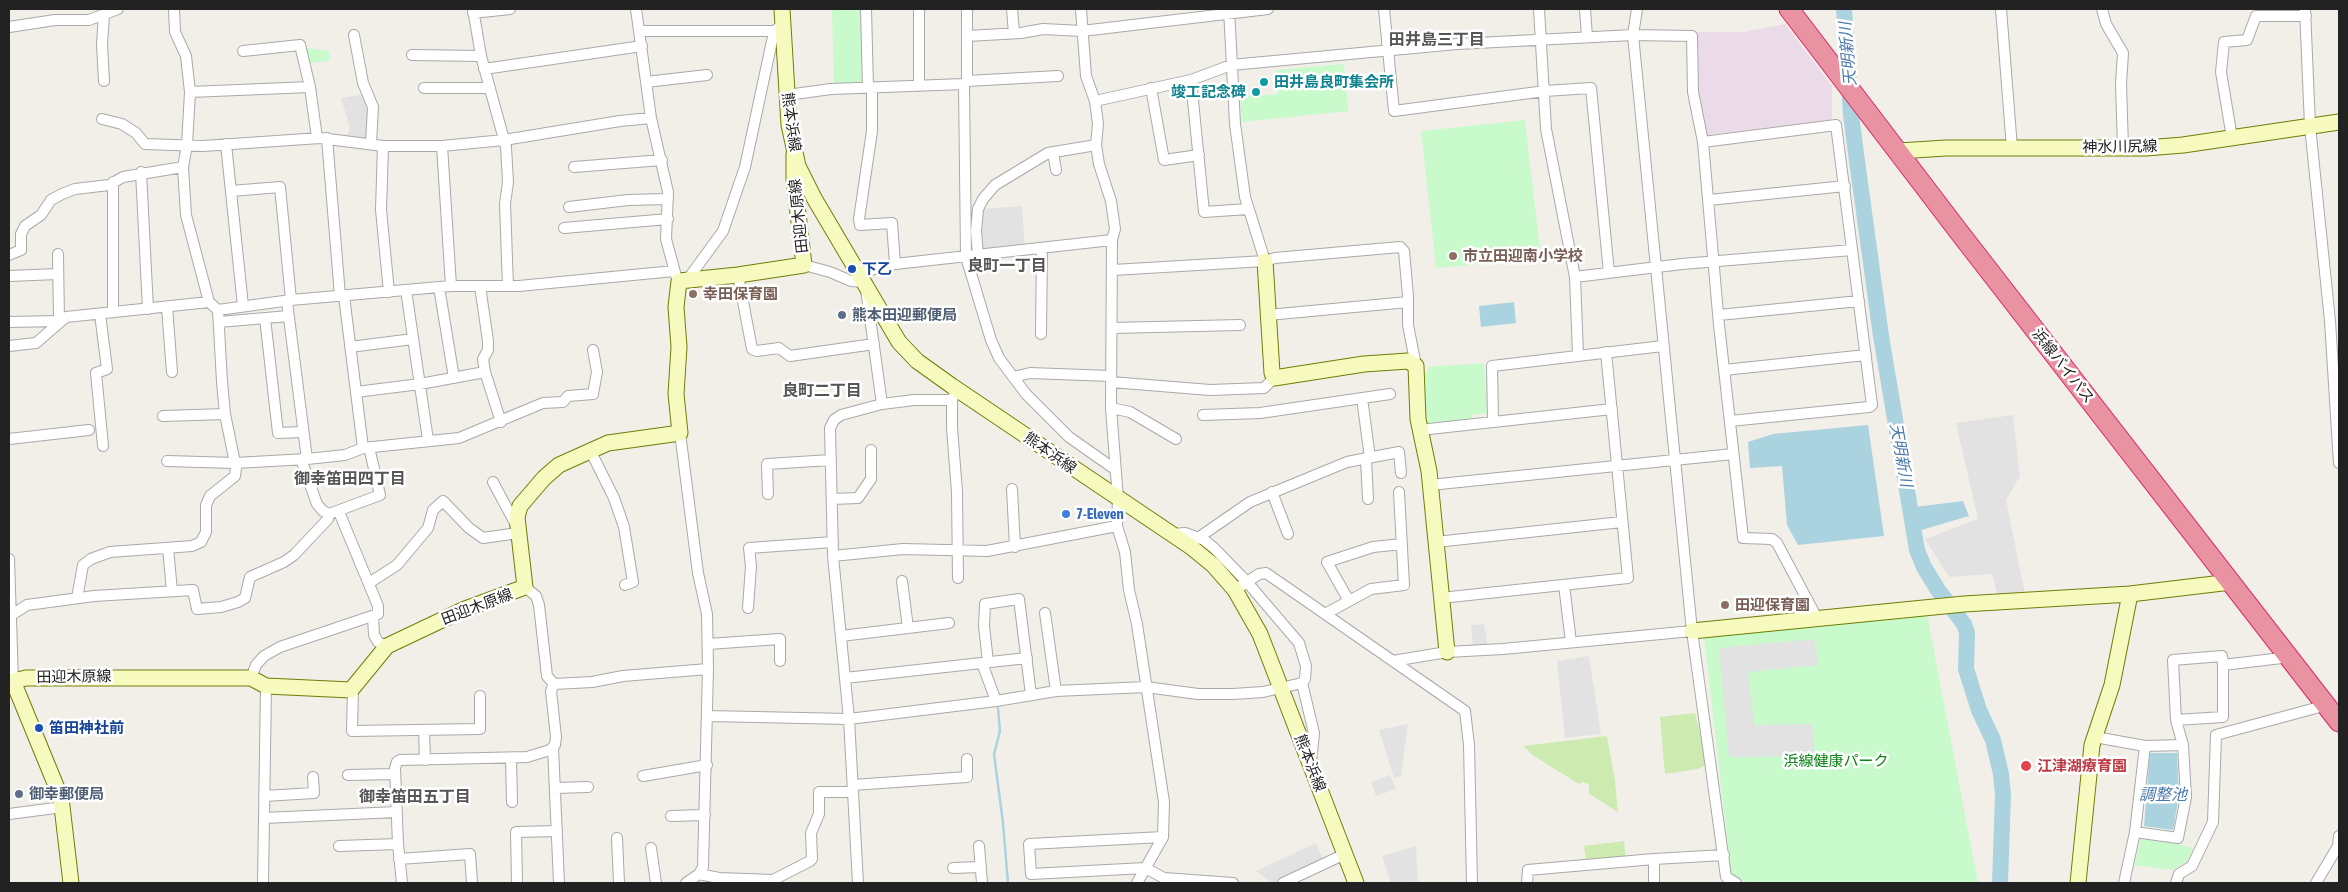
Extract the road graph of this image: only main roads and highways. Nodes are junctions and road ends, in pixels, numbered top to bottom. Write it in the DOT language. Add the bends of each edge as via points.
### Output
graph roads {
  1 [pos="782,9"];
  2 [pos="1789,9"];
  3 [pos="2339,122"];
  4 [pos="1898,151"];
  5 [pos="794,154"];
  6 [pos="1265,261"];
  7 [pos="2231,582"];
  8 [pos="2130,594"];
  9 [pos="1692,631"];
  10 [pos="1447,652"];
  11 [pos="11,682"];
  12 [pos="2339,722"];
  13 [pos="71,883"];
  14 [pos="1356,883"];
  15 [pos="2078,883"];
  1 -- 5 [label="main road, 熊本浜線" via="778,28"];
  2 -- 4 [label="highway, 浜線バイパス"];
  3 -- 4 [label="main road, 神水川尻線" via="2183,145"];
  4 -- 7 [label="highway, 浜線バイパス"];
  5 -- 11 [label="main road, 田迎木原線" via="804,264 738,275 680,277 676,307 679,347 676,394 680,433 608,443 559,465 544,478 520,506 517,517 525,587 465,609 387,646 352,689 344,691 266,686 251,678 26,678"];
  5 -- 14 [label="main road, 熊本浜線" via="814,198 899,342 917,361 954,395 1171,534 1241,586"];
  6 -- 10 [label="main road" via="1274,378 1364,364 1408,361 1416,366 1420,430 1430,485"];
  7 -- 8 [label="main road"];
  7 -- 12 [label="highway, 浜線バイパス"];
  8 -- 9 [label="main road" via="1964,604"];
  8 -- 15 [label="main road" via="2112,685 2092,745"];
  11 -- 13 [label="main road, 田迎木原線" via="63,807"];
}
